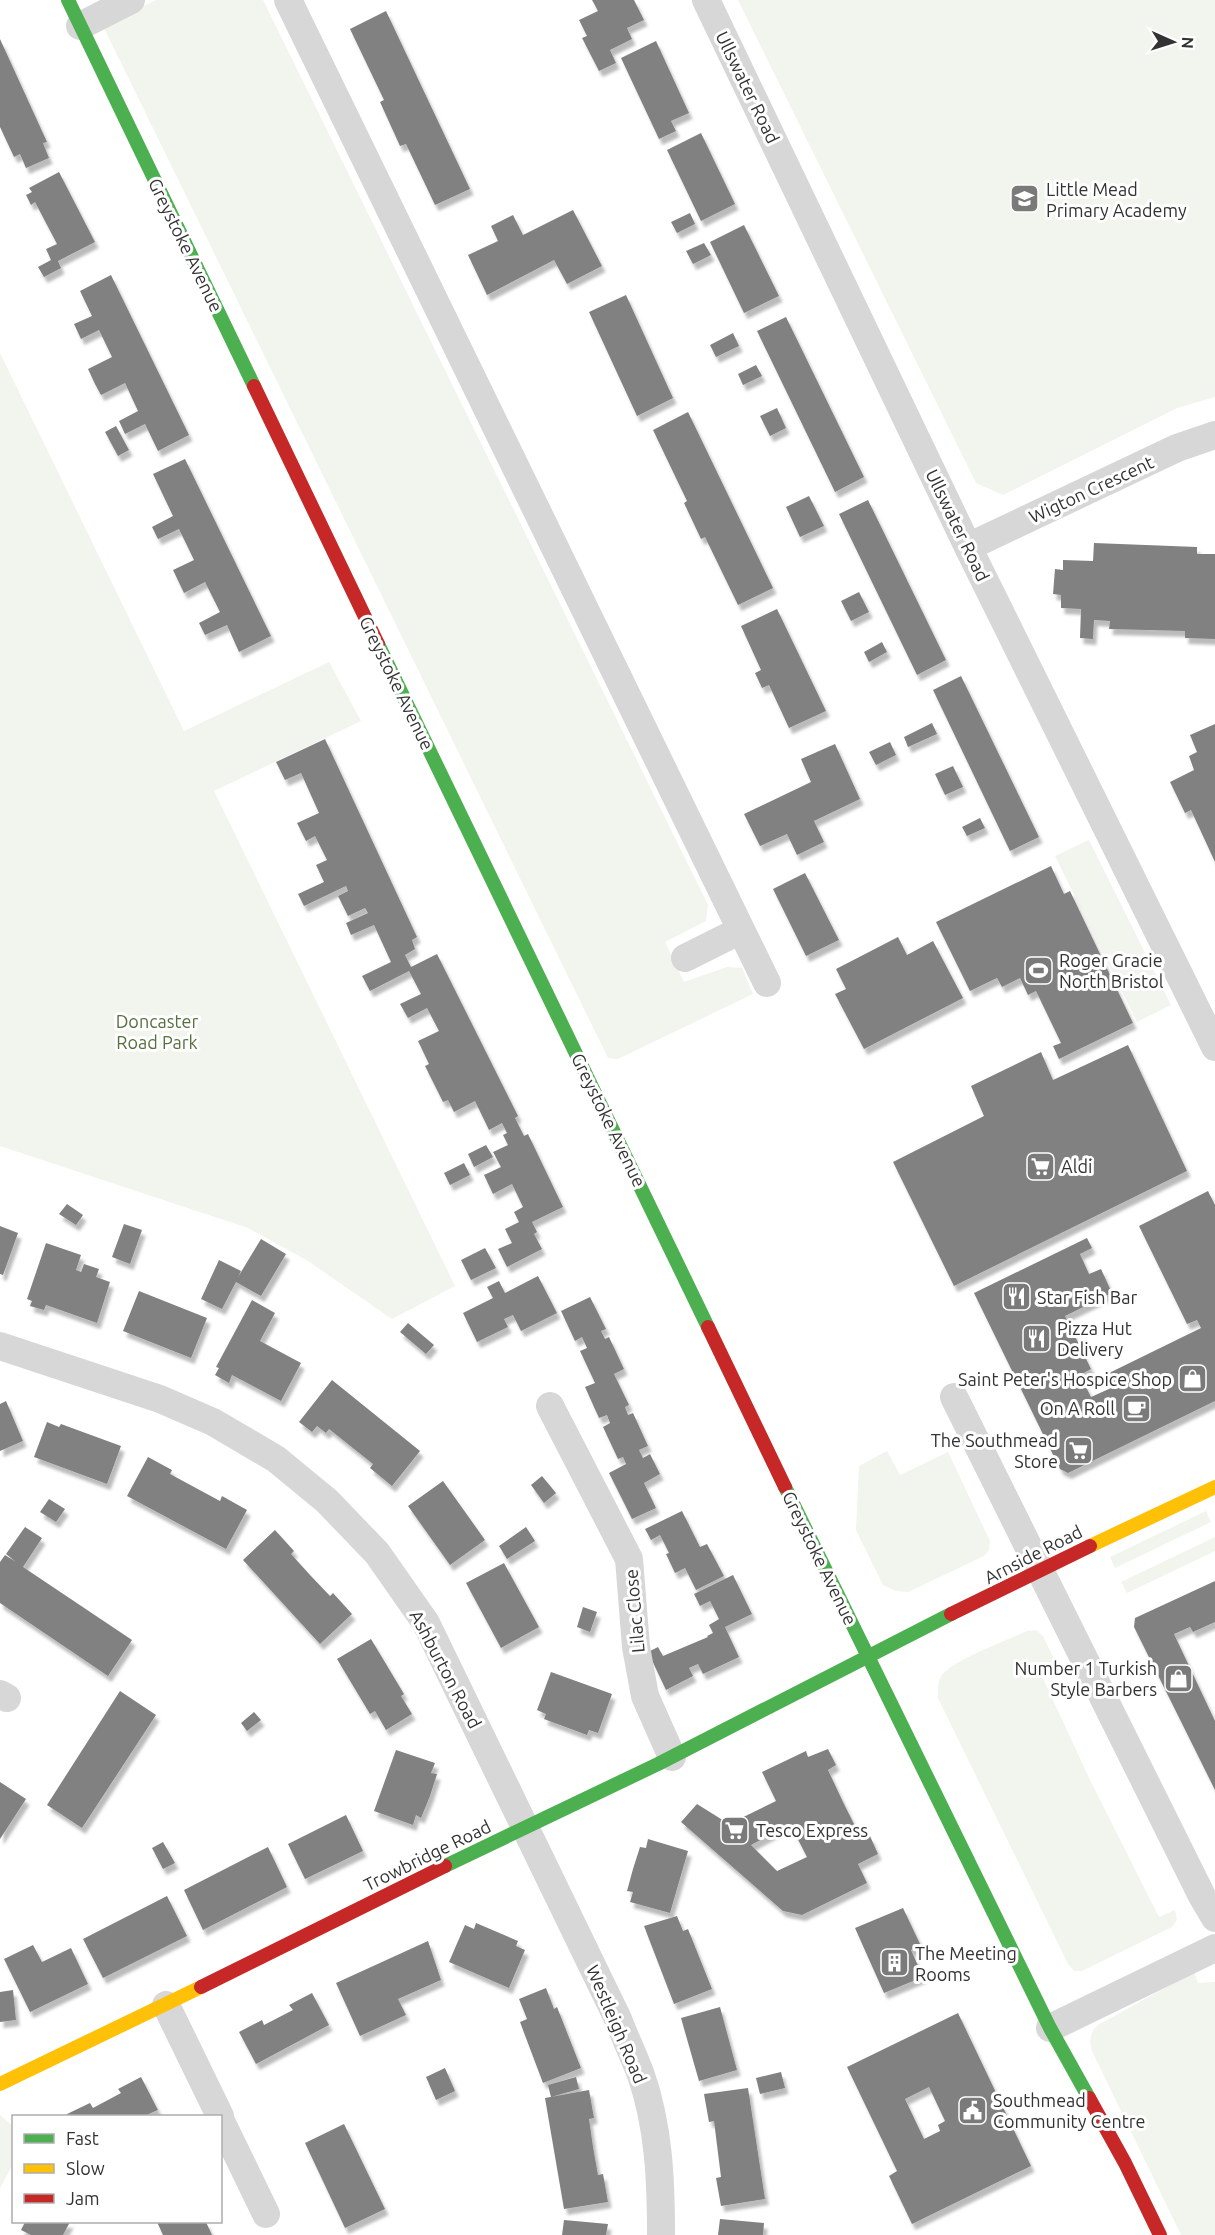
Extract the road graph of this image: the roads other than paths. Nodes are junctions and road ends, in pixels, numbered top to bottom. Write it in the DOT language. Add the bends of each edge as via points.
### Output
graph roads {
  1 [pos="68,0"];
  2 [pos="131,0"];
  3 [pos="288,0"];
  4 [pos="706,0"];
  5 [pos="81,26"];
  6 [pos="1215,435"];
  7 [pos="968,547"];
  8 [pos="741,930"];
  9 [pos="685,958"];
  10 [pos="767,983"];
  11 [pos="1215,1047"];
  12 [pos="0,1346"];
  13 [pos="954,1396"];
  14 [pos="550,1406"];
  15 [pos="1215,1487"];
  16 [pos="1040,1572"];
  17 [pos="869,1657"];
  18 [pos="672,1757"];
  19 [pos="526,1826"];
  20 [pos="1215,1918"];
  21 [pos="1215,1947"];
  22 [pos="166,2005"];
  23 [pos="1050,2028"];
  24 [pos="0,2084"];
  25 [pos="219,2115"];
  26 [pos="222,2121"];
  27 [pos="266,2214"];
  28 [pos="661,2235"];
  29 [pos="1160,2235"];
  1 -- 5 [label="street, Greystoke Avenue"];
  2 -- 5 [label="street"];
  3 -- 8 [label="street"];
  4 -- 7 [label="street, Ullswater Road"];
  5 -- 17 [label="street, Greystoke Avenue"];
  6 -- 7 [label="street, Wigton Crescent" via="1177,448"];
  7 -- 11 [label="street, Ullswater Road"];
  8 -- 9 [label="street"];
  8 -- 10 [label="street"];
  12 -- 19 [label="street, Ashburton Road" via="160,1399 213,1422 276,1459 327,1501 376,1553 426,1623"];
  13 -- 16 [label="street"];
  14 -- 18 [label="street, Lilac Close" via="629,1559 636,1647 645,1696"];
  15 -- 16 [label="street, Arnside Road"];
  16 -- 17 [label="street, Arnside Road"];
  16 -- 20 [label="street"];
  17 -- 18 [label="street, Trowbridge Road"];
  17 -- 23 [label="street, Greystoke Avenue"];
  18 -- 19 [label="street, Trowbridge Road"];
  19 -- 22 [label="street, Trowbridge Road"];
  19 -- 28 [label="street, Westleigh Road" via="641,2075 653,2118 661,2177"];
  21 -- 23 [label="street"];
  22 -- 24 [label="street, Trowbridge Road"];
  22 -- 25 [label="street"];
  23 -- 29 [label="street, Greystoke Avenue"];
  26 -- 27 [label="street"];
}
